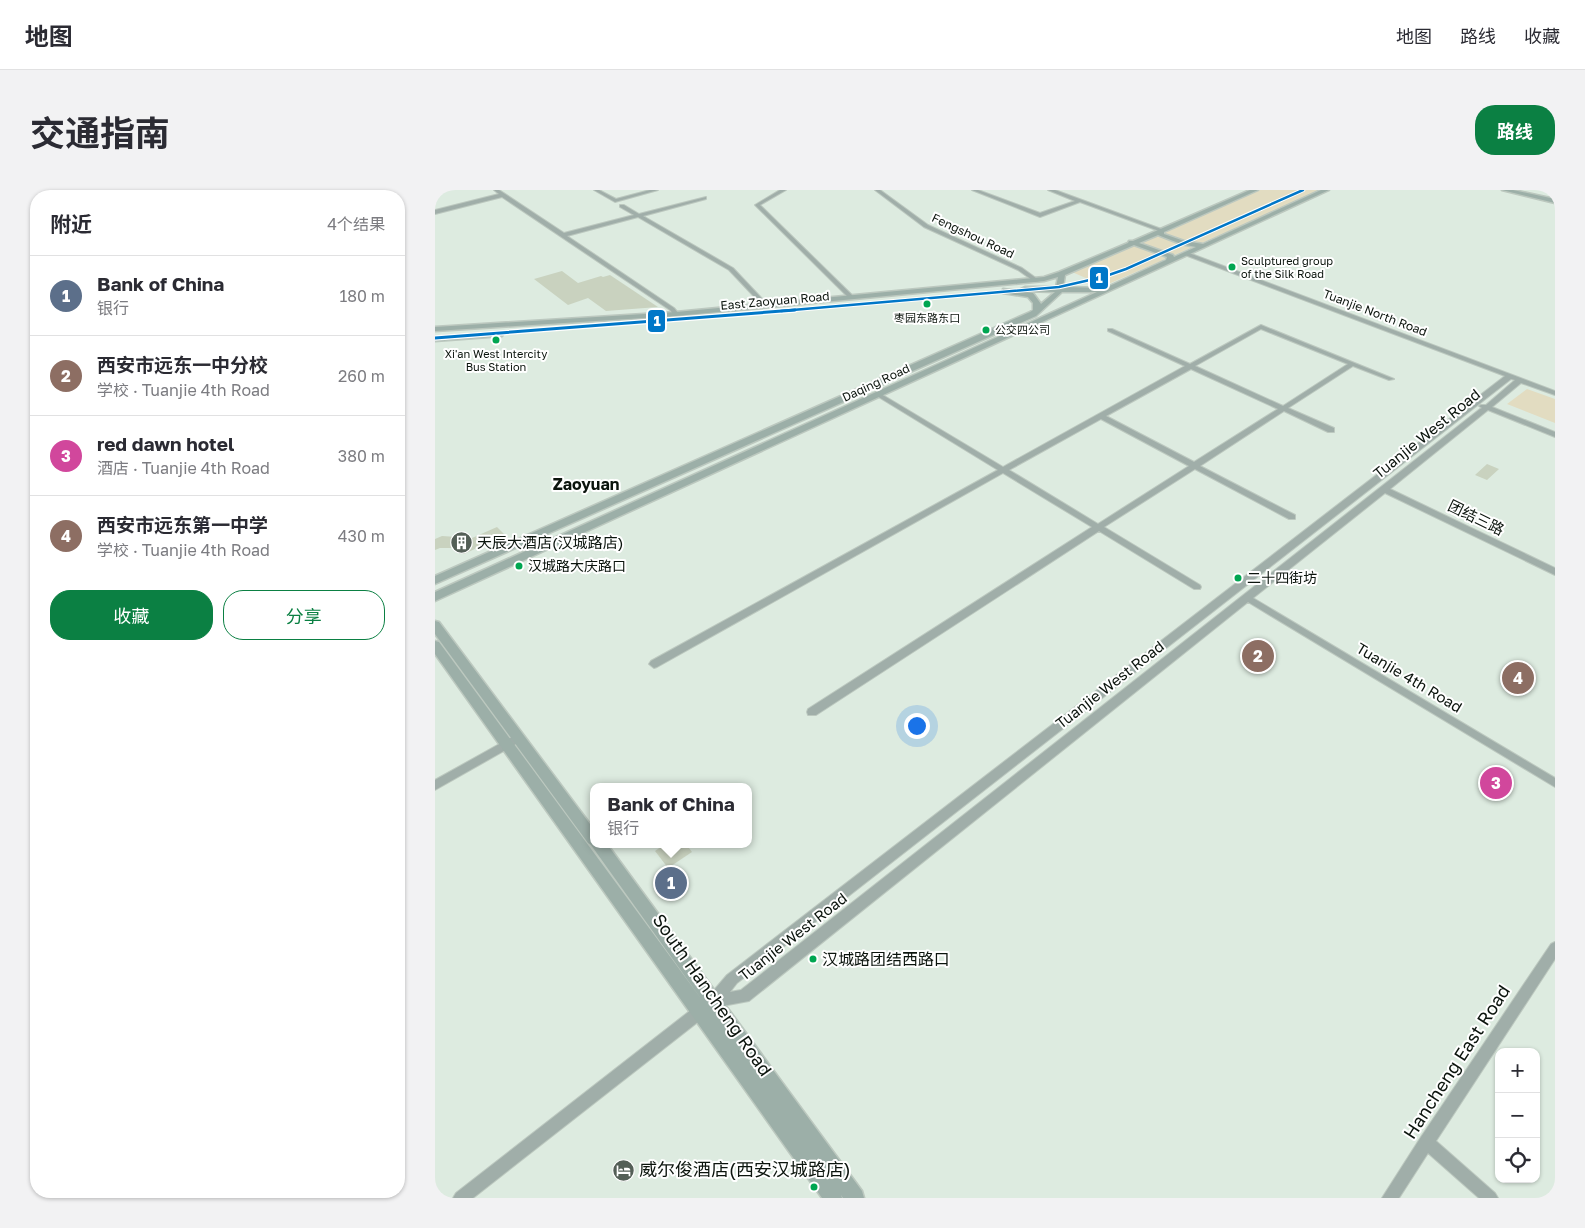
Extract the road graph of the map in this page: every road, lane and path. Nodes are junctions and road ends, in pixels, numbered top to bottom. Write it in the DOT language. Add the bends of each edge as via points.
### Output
graph roads {
  1 [pos="495,190"];
  2 [pos="596,190"];
  3 [pos="656,190"];
  4 [pos="784,190"];
  5 [pos="877,190"];
  6 [pos="974,190"];
  7 [pos="1050,190"];
  8 [pos="1255,190"];
  9 [pos="1326,190"];
  10 [pos="1505,190"];
  11 [pos="503,195"];
  12 [pos="704,198"];
  13 [pos="1555,200"];
  14 [pos="1079,201"];
  15 [pos="622,206"];
  16 [pos="435,212"];
  17 [pos="637,215"];
  18 [pos="1161,230"];
  19 [pos="564,236"];
  20 [pos="1131,242"];
  21 [pos="1204,246"];
  22 [pos="1187,254"];
  23 [pos="1169,262"];
  24 [pos="1062,274"];
  25 [pos="1037,280"];
  26 [pos="1117,286"];
  27 [pos="1059,289"];
  28 [pos="1006,291"];
  29 [pos="852,298"];
  30 [pos="766,306"];
  31 [pos="1037,312"];
  32 [pos="676,314"];
  33 [pos="1014,322"];
  34 [pos="1025,328"];
  35 [pos="435,330"];
  36 [pos="1110,330"];
  37 [pos="435,338"];
  38 [pos="1352,364"];
  39 [pos="1190,366"];
  40 [pos="1510,376"];
  41 [pos="1391,379"];
  42 [pos="1520,380"];
  43 [pos="1555,393"];
  44 [pos="879,394"];
  45 [pos="1477,402"];
  46 [pos="1488,406"];
  47 [pos="1283,408"];
  48 [pos="1100,416"];
  49 [pos="1331,430"];
  50 [pos="1555,430"];
  51 [pos="1555,435"];
  52 [pos="1194,466"];
  53 [pos="1003,469"];
  54 [pos="1384,489"];
  55 [pos="1292,517"];
  56 [pos="1098,527"];
  57 [pos="1555,572"];
  58 [pos="435,580"];
  59 [pos="1197,587"];
  60 [pos="435,597"];
  61 [pos="1247,598"];
  62 [pos="435,625"];
  63 [pos="435,645"];
  64 [pos="654,664"];
  65 [pos="812,712"];
  66 [pos="512,742"];
  67 [pos="1555,783"];
  68 [pos="435,785"];
  69 [pos="590,835"];
  70 [pos="590,848"];
  71 [pos="590,848"];
  72 [pos="600,848"];
  73 [pos="1555,948"];
  74 [pos="707,1006"];
  75 [pos="1427,1142"];
  76 [pos="461,1198"];
  77 [pos="833,1198"];
  78 [pos="855,1198"];
  79 [pos="1390,1198"];
  80 [pos="1490,1198"];
  1 -- 11 [label="street"];
  2 -- 3 [label="street" via="615,201"];
  4 -- 29 [label="street" via="757,205"];
  5 -- 25 [label="street, Fengshou Road" via="926,226"];
  6 -- 14 [label="street" via="1040,215"];
  7 -- 14 [label="street"];
  8 -- 18 [label="main road"];
  9 -- 21 [label="main road, Daqing Road"];
  10 -- 13 [label="main road"];
  11 -- 16 [label="street"];
  11 -- 19 [label="street"];
  12 -- 17 [label="street"];
  14 -- 18 [label="street"];
  15 -- 17 [label="street"];
  17 -- 19 [label="street"];
  17 -- 30 [label="street" via="731,269"];
  18 -- 20 [label="main road"];
  18 -- 21 [label="main road" via="1161,235"];
  19 -- 32 [label="street"];
  20 -- 23 [label="main road" via="1171,256"];
  20 -- 24 [label="main road"];
  21 -- 22 [label="main road, Daqing Road"];
  22 -- 23 [label="main road, Daqing Road"];
  22 -- 40 [label="street, Tuanjie North Road"];
  23 -- 26 [label="main road, Daqing Road"];
  24 -- 25 [label="main road, East Zaoyuan Road"];
  24 -- 27 [label="main road"];
  25 -- 29 [label="main road, East Zaoyuan Road"];
  26 -- 27 [label="main road, East Zaoyuan Road" via="1094,290"];
  26 -- 34 [label="main road, Daqing Road"];
  27 -- 28 [label="main road, East Zaoyuan Road"];
  27 -- 31 [label="main road, Daqing Road" via="1053,299"];
  28 -- 31 [label="main road" via="1030,295 1037,303"];
  28 -- 37 [label="main road, East Zaoyuan Road" via="649,324"];
  29 -- 30 [label="main road, East Zaoyuan Road"];
  30 -- 32 [label="main road, East Zaoyuan Road"];
  31 -- 33 [label="main road, Daqing Road"];
  32 -- 35 [label="main road, East Zaoyuan Road"];
  33 -- 34 [label="main road"];
  33 -- 58 [label="main road, Daqing Road"];
  34 -- 44 [label="main road, Daqing Road"];
  36 -- 39 [label="street"];
  38 -- 39 [label="street" via="1261,327"];
  38 -- 41 [label="street"];
  38 -- 47 [label="street"];
  39 -- 47 [label="street"];
  39 -- 48 [label="street"];
  40 -- 42 [label="street, Tuanjie North Road"];
  40 -- 45 [label="street, Tuanjie West Road"];
  42 -- 43 [label="street, Tuanjie North Road"];
  42 -- 46 [label="street, Tuanjie West Road"];
  44 -- 53 [label="street"];
  44 -- 60 [label="main road, Daqing Road"];
  45 -- 46 [label="street"];
  45 -- 74 [label="street, Tuanjie West Road" via="731,979"];
  46 -- 50 [label="street"];
  46 -- 51 [label="street"];
  46 -- 54 [label="street, Tuanjie West Road"];
  47 -- 49 [label="street"];
  47 -- 52 [label="street"];
  48 -- 52 [label="street"];
  48 -- 53 [label="street"];
  52 -- 55 [label="street"];
  52 -- 56 [label="street"];
  53 -- 56 [label="street"];
  53 -- 64 [label="street"];
  54 -- 57 [label="street, 团结三路"];
  54 -- 61 [label="street, Tuanjie West Road"];
  56 -- 59 [label="street"];
  56 -- 65 [label="street"];
  61 -- 67 [label="street, Tuanjie 4th Road"];
  61 -- 74 [label="street, Tuanjie West Road" via="744,996"];
  62 -- 66 [label="main road, South Hancheng Road"];
  63 -- 66 [label="main road, South Hancheng Road"];
  66 -- 68 [label="street"];
  66 -- 69 [label="main road, South Hancheng Road"];
  66 -- 70 [label="main road, South Hancheng Road"];
  71 -- 74 [label="main road, South Hancheng Road"];
  72 -- 74 [label="main road, South Hancheng Road"];
  73 -- 75 [label="street, Hancheng East Road"];
  74 -- 76 [label="street, Tuanjie West Road"];
  74 -- 77 [label="main road, South Hancheng Road"];
  74 -- 78 [label="main road, South Hancheng Road" via="735,1035"];
  75 -- 79 [label="street, Hancheng East Road"];
  75 -- 80 [label="street"];
}
